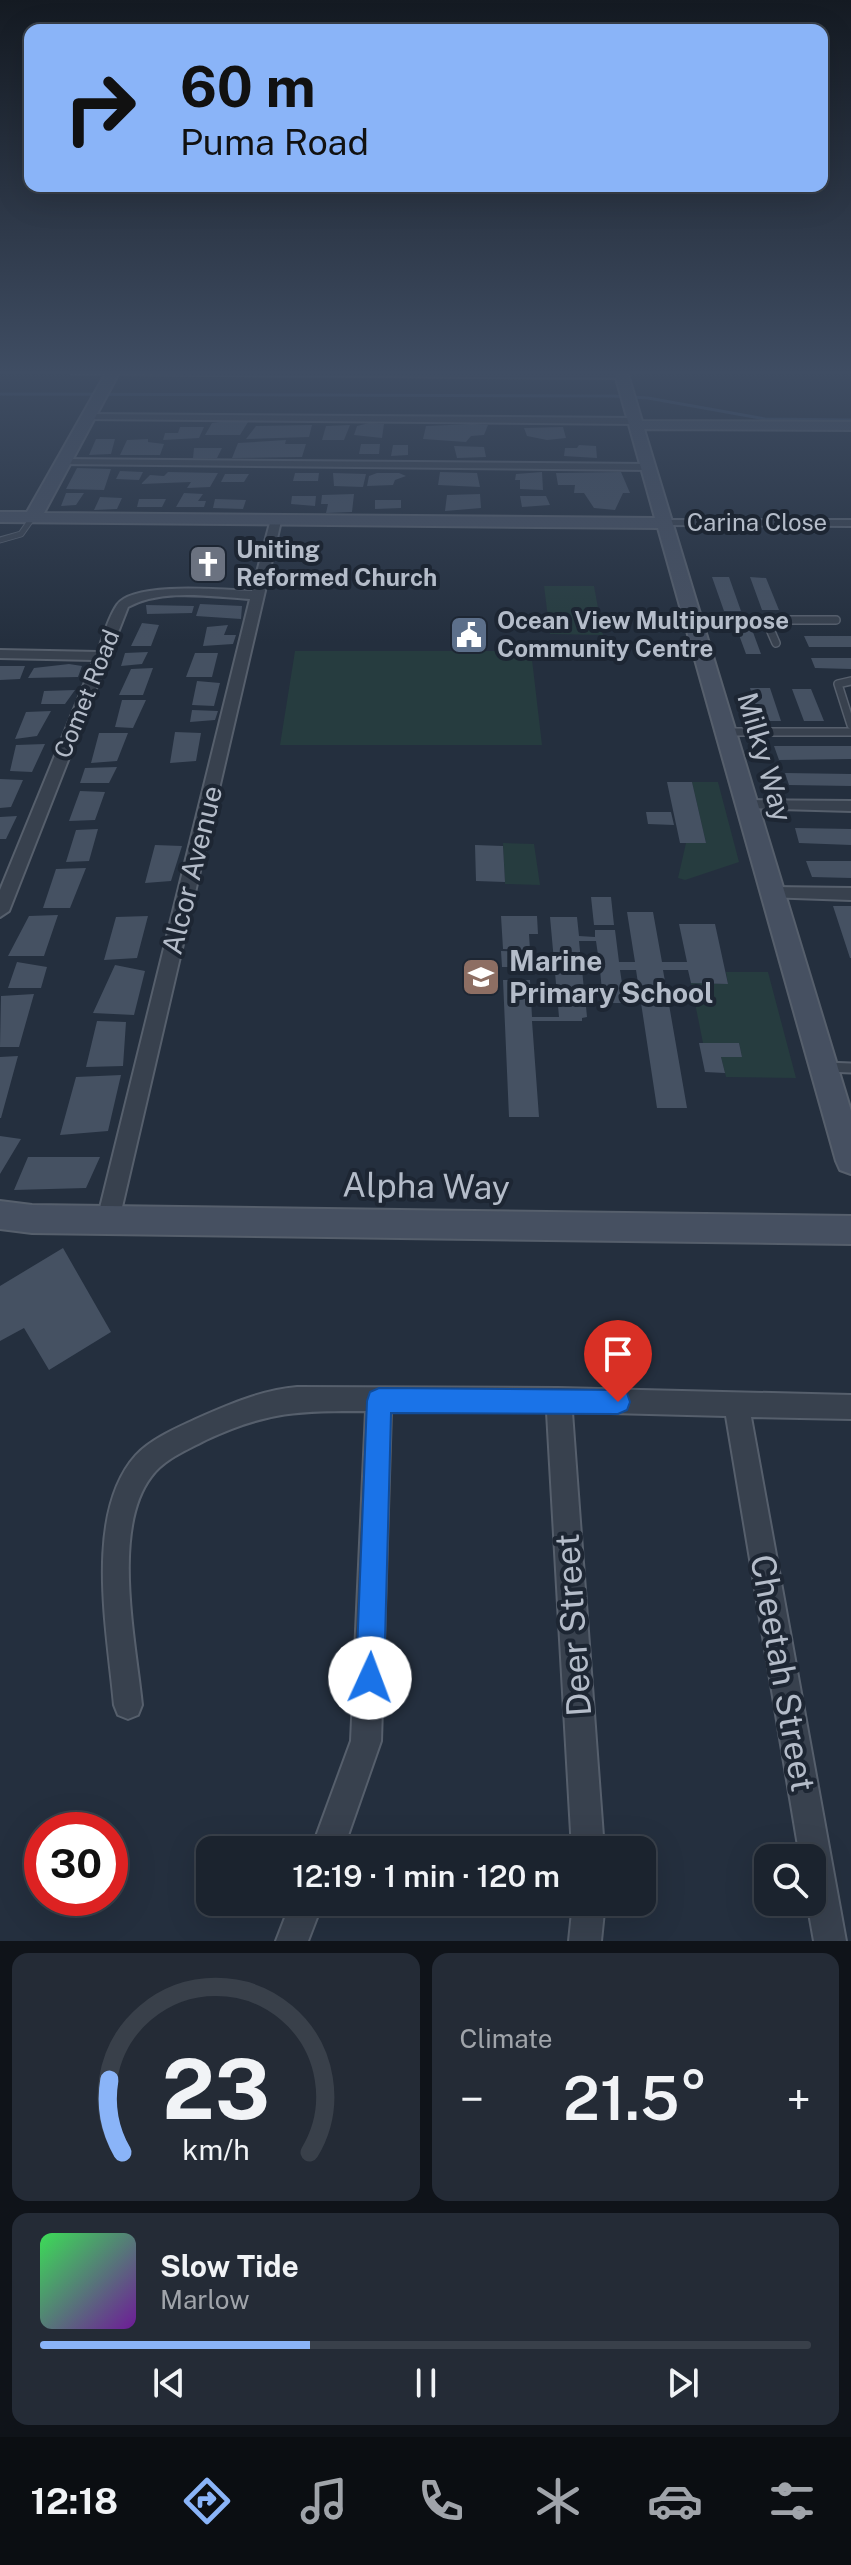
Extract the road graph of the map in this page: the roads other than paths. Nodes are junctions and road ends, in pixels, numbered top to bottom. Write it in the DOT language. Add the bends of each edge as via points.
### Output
graph roads {
  1 [pos="62,462"];
  2 [pos="646,462"];
  3 [pos="647,467"];
  4 [pos="0,517"];
  5 [pos="33,517"];
  6 [pos="275,521"];
  7 [pos="662,523"];
  8 [pos="851,523"];
  9 [pos="0,540"];
  10 [pos="258,595"];
  11 [pos="692,620"];
  12 [pos="766,620"];
  13 [pos="836,620"];
  14 [pos="776,643"];
  15 [pos="0,654"];
  16 [pos="101,656"];
  17 [pos="851,681"];
  18 [pos="851,725"];
  19 [pos="727,732"];
  20 [pos="851,732"];
  21 [pos="748,805"];
  22 [pos="851,806"];
  23 [pos="772,893"];
  24 [pos="851,894"];
  25 [pos="0,911"];
  26 [pos="822,1067"];
  27 [pos="851,1068"];
  28 [pos="851,1161"];
  29 [pos="0,1215"];
  30 [pos="108,1220"];
  31 [pos="851,1230"];
  32 [pos="559,1400"];
  33 [pos="379,1401"];
  34 [pos="737,1406"];
  35 [pos="851,1407"];
  36 [pos="128,1705"];
  37 [pos="332,1836"];
  38 [pos="587,1836"];
  39 [pos="302,1916"];
  40 [pos="588,1916"];
  41 [pos="292,1941"];
  42 [pos="585,1941"];
  43 [pos="830,1941"];
  1 -- 3 [label="street"];
  1 -- 5 [label="street"];
  2 -- 3 [label="street, Milky Way"];
  3 -- 7 [label="street, Milky Way"];
  4 -- 5 [label="street"];
  5 -- 6 [label="street"];
  5 -- 9 [label="lane" via="21,534"];
  6 -- 7 [label="street"];
  6 -- 10 [label="street, Alcor Avenue"];
  7 -- 8 [label="street, Carina Close"];
  7 -- 11 [label="street, Milky Way"];
  10 -- 16 [label="street, Comet Road" via="132,599 123,605"];
  10 -- 30 [label="street, Alcor Avenue"];
  11 -- 12 [label="lane"];
  11 -- 19 [label="street, Milky Way"];
  12 -- 13 [label="lane"];
  12 -- 14 [label="lane"];
  15 -- 16 [label="street"];
  16 -- 25 [label="street, Comet Road"];
  17 -- 18 [label="lane" via="838,684"];
  19 -- 20 [label="lane"];
  19 -- 21 [label="street, Milky Way"];
  21 -- 22 [label="street"];
  21 -- 23 [label="street, Milky Way"];
  23 -- 24 [label="street"];
  23 -- 26 [label="street, Milky Way"];
  26 -- 27 [label="lane"];
  26 -- 28 [label="street, Milky Way"];
  29 -- 30 [label="street, Alpha Way"];
  30 -- 31 [label="street, Alpha Way"];
  32 -- 33 [label="street"];
  32 -- 34 [label="street"];
  32 -- 38 [label="street, Deer Street"];
  33 -- 36 [label="street" via="285,1399 254,1405 175,1442 141,1468 121,1510 119,1583"];
  33 -- 37 [label="street" via="366,1741"];
  34 -- 35 [label="street"];
  34 -- 43 [label="street, Cheetah Street"];
  39 -- 41 [label="street"];
  40 -- 42 [label="street"];
}
